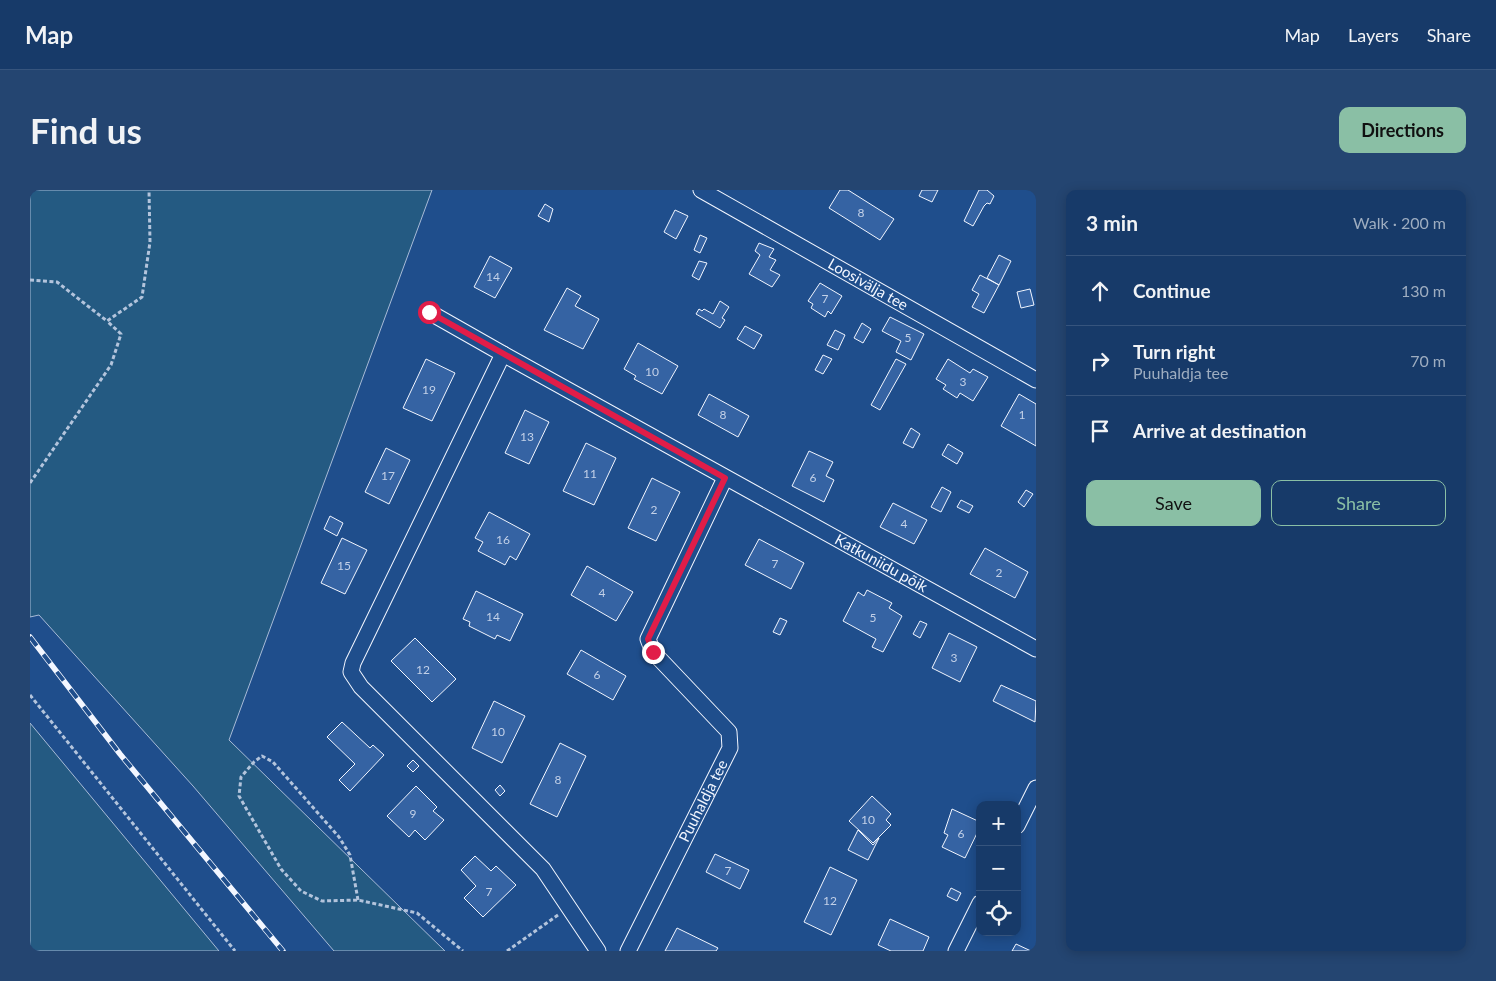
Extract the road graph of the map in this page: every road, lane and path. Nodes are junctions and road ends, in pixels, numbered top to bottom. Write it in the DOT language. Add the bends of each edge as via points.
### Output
graph roads {
  1 [pos="149,190"];
  2 [pos="701,190"];
  3 [pos="30,280"];
  4 [pos="429,312"];
  5 [pos="107,321"];
  6 [pos="503,354"];
  7 [pos="1036,380"];
  8 [pos="725,478"];
  9 [pos="30,483"];
  10 [pos="1036,649"];
  11 [pos="30,695"];
  12 [pos="1036,788"];
  13 [pos="1021,818"];
  14 [pos="358,900"];
  15 [pos="570,907"];
  16 [pos="976,910"];
  17 [pos="235,951"];
  18 [pos="463,951"];
  19 [pos="507,951"];
  20 [pos="598,951"];
  21 [pos="628,951"];
  22 [pos="956,951"];
  1 -- 5 [label="path" via="150,242 142,297"];
  2 -- 7 [label="street, Loosivälja tee"];
  3 -- 5 [label="path" via="57,282"];
  4 -- 6 [label="street, Katkuniidu põik"];
  5 -- 9 [label="path" via="121,334 111,366"];
  6 -- 8 [label="street, Katkuniidu põik"];
  6 -- 15 [label="street" via="351,672 361,687 543,869"];
  8 -- 10 [label="street, Katkuniidu põik"];
  8 -- 21 [label="street, Puuhaldja tee" via="648,639 653,652 729,732 730,748"];
  11 -- 17 [label="path"];
  12 -- 13 [label="street"];
  14 -- 14 [label="path" via="322,901 301,891 281,870 239,796 241,777 262,756 274,762 339,837 350,855"];
  14 -- 18 [label="path" via="417,913"];
  15 -- 19 [label="path"];
  15 -- 20 [label="street"];
  16 -- 22 [label="street"];
}
